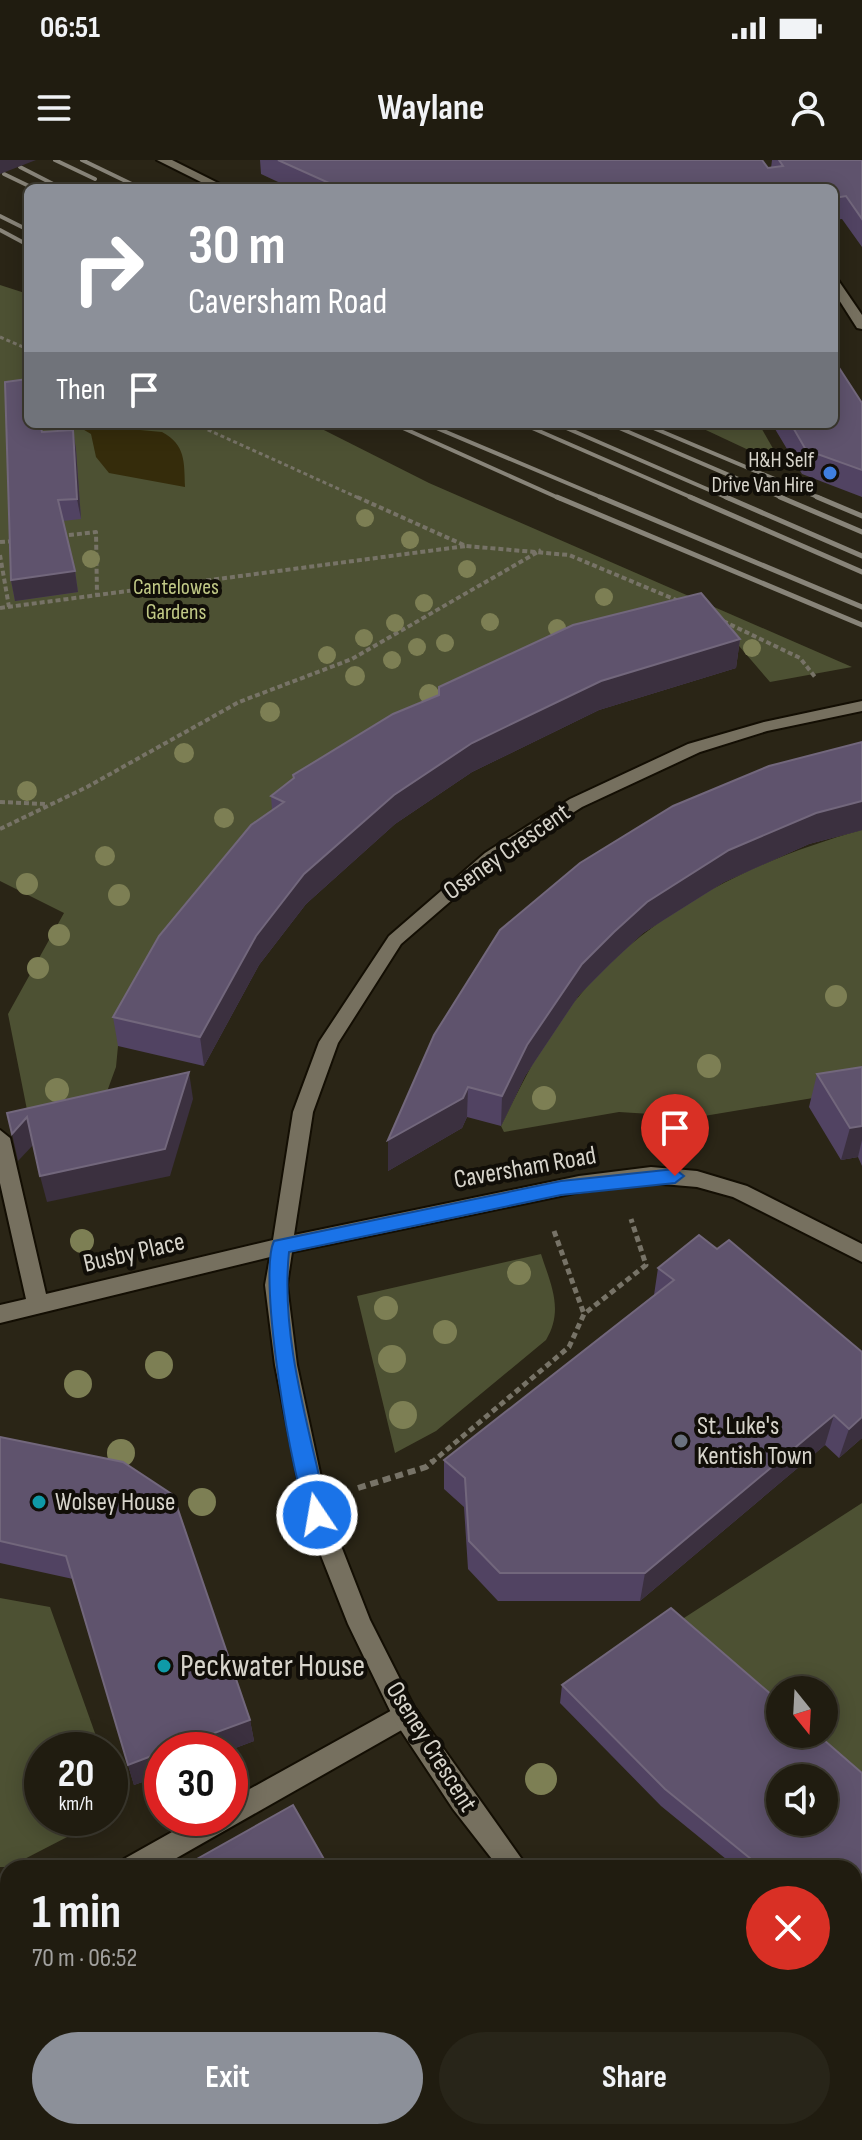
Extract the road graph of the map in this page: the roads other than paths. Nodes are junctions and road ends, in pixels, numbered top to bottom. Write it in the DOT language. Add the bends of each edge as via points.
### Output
graph roads {
  1 [pos="163,160"];
  2 [pos="214,184"];
  3 [pos="838,289"];
  4 [pos="862,325"];
  5 [pos="852,707"];
  6 [pos="0,1138"];
  7 [pos="281,1247"];
  8 [pos="862,1254"];
  9 [pos="38,1305"];
  10 [pos="0,1314"];
  11 [pos="405,1715"];
  12 [pos="248,1804"];
  13 [pos="191,1836"];
  14 [pos="147,1860"];
  15 [pos="509,1860"];
  1 -- 2 [label="street"];
  3 -- 4 [label="street"];
  5 -- 7 [label="street, Oseney Crescent" via="694,748 576,803 491,857 395,940 329,1042 314,1080 296,1144"];
  6 -- 9 [label="street"];
  7 -- 8 [label="street, Caversham Road" via="541,1192 675,1176 752,1197"];
  7 -- 9 [label="street, Busby Place"];
  7 -- 11 [label="street, Oseney Crescent" via="276,1285 286,1365 314,1500 360,1624"];
  9 -- 10 [label="street, Busby Place"];
  11 -- 12 [label="street"];
  11 -- 15 [label="street, Oseney Crescent"];
  13 -- 14 [label="street"];
}
